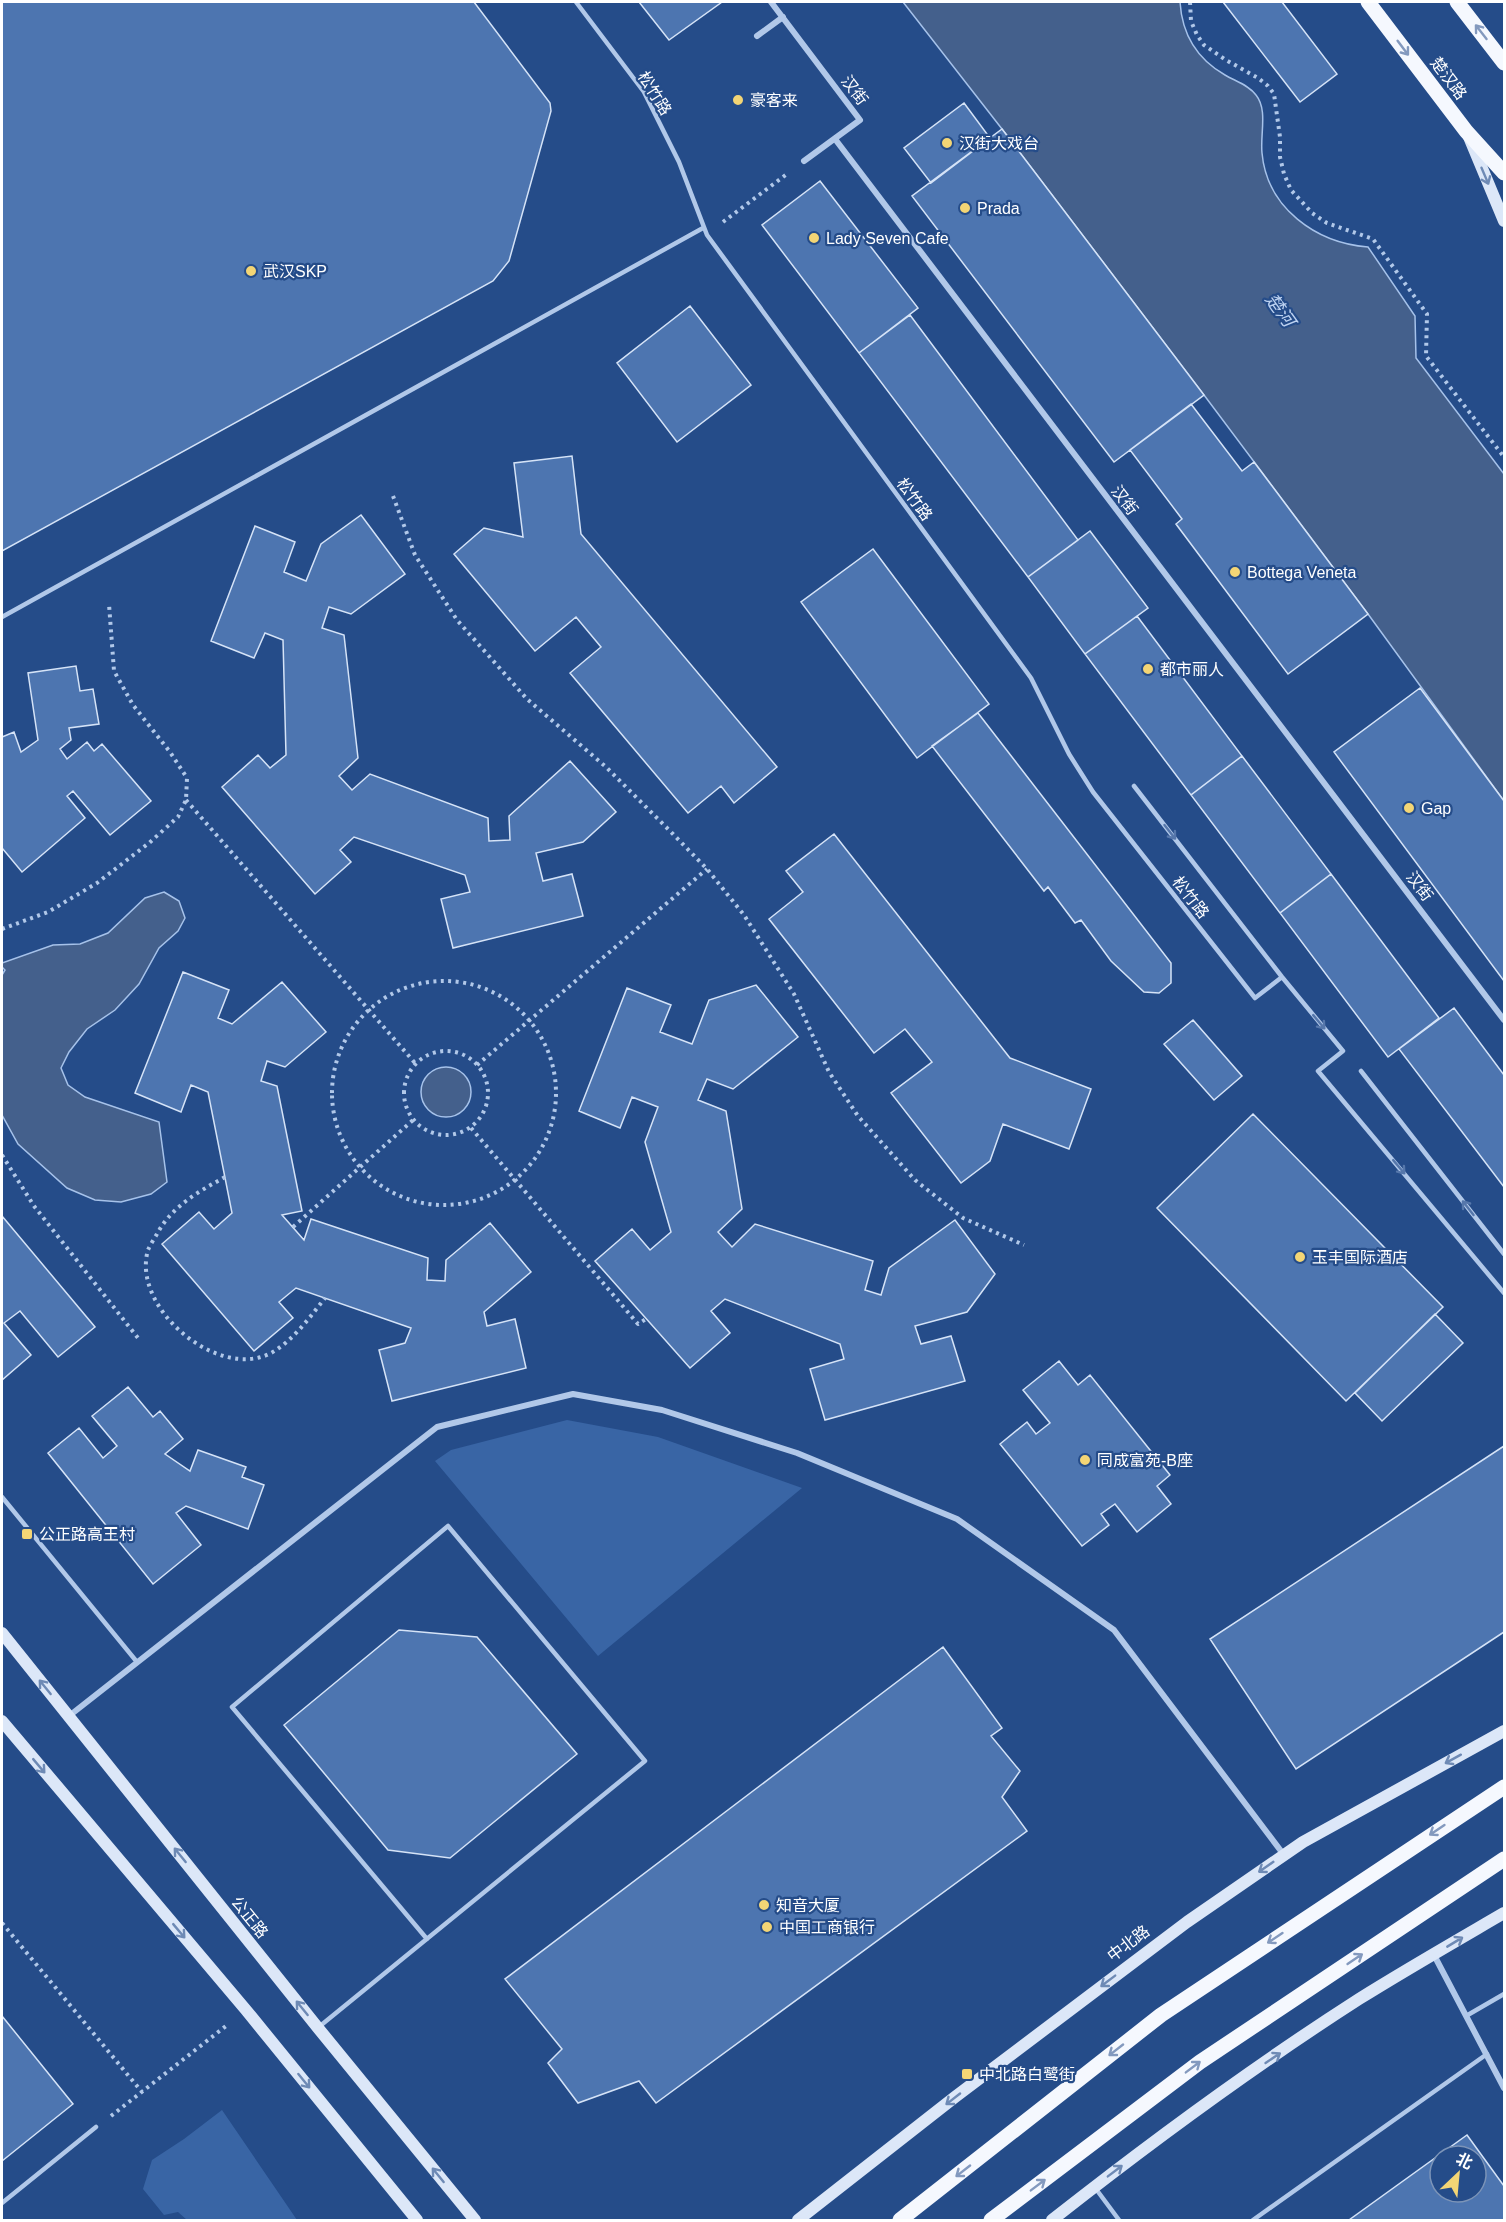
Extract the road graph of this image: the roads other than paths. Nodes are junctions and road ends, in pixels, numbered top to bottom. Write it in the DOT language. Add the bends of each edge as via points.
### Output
graph roads {
  1 [pos="576,2"];
  2 [pos="771,2"];
  3 [pos="1368,2"];
  4 [pos="1457,2"];
  5 [pos="783,17"];
  6 [pos="757,36"];
  7 [pos="1504,63"];
  8 [pos="1466,131"];
  9 [pos="835,139"];
  10 [pos="804,161"];
  11 [pos="1504,173"];
  12 [pos="1504,221"];
  13 [pos="703,228"];
  14 [pos="2,617"];
  15 [pos="1134,786"];
  16 [pos="1282,977"];
  17 [pos="1504,1020"];
  18 [pos="1361,1071"];
  19 [pos="1504,1254"];
  20 [pos="1504,1293"];
  21 [pos="2,1497"];
  22 [pos="2,1633"];
  23 [pos="137,1662"];
  24 [pos="68,1716"];
  25 [pos="2,1721"];
  26 [pos="1504,1731"];
  27 [pos="1504,1787"];
  28 [pos="1284,1855"];
  29 [pos="1504,1859"];
  30 [pos="1504,1913"];
  31 [pos="427,1939"];
  32 [pos="1434,1955"];
  33 [pos="1504,1994"];
  34 [pos="1466,2016"];
  35 [pos="318,2028"];
  36 [pos="1487,2054"];
  37 [pos="1504,2088"];
  38 [pos="96,2127"];
  39 [pos="1094,2187"];
  40 [pos="2,2203"];
  41 [pos="417,2220"];
  42 [pos="475,2220"];
  43 [pos="798,2220"];
  44 [pos="900,2220"];
  45 [pos="991,2220"];
  46 [pos="1052,2220"];
  47 [pos="1119,2220"];
  48 [pos="1253,2220"];
  1 -- 13 [label="lane, 松竹路" via="644,92 679,162"];
  2 -- 5 [label="street, 汉街"];
  3 -- 8 [label="main road, 楚汉路, one-way"];
  7 -- 4 [label="main road, one-way"];
  5 -- 6 [label="street"];
  5 -- 9 [label="street, 汉街" via="860,120"];
  8 -- 11 [label="main road, 楚汉路"];
  8 -- 12 [label="main road, one-way"];
  9 -- 10 [label="street"];
  9 -- 17 [label="street, 汉街"];
  13 -- 14 [label="lane"];
  13 -- 16 [label="lane, 松竹路" via="1031,678 1093,792 1255,999"];
  15 -- 16 [label="lane, one-way"];
  16 -- 20 [label="lane, one-way" via="1343,1051 1318,1071"];
  19 -- 18 [label="lane, one-way"];
  21 -- 23 [label="lane"];
  24 -- 22 [label="main road, 公正路, one-way"];
  23 -- 24 [label="street"];
  23 -- 28 [label="street" via="437,1427 573,1394 662,1410 797,1453 957,1519 1114,1630"];
  35 -- 24 [label="main road, 公正路, one-way"];
  25 -- 41 [label="main road, one-way"];
  26 -- 28 [label="main road, 中北路, one-way"];
  27 -- 44 [label="main road, one-way" via="1161,2014"];
  28 -- 43 [label="main road, 中北路, one-way" via="1187,1922"];
  45 -- 29 [label="main road, one-way" via="1200,2062"];
  32 -- 30 [label="main road, one-way"];
  31 -- 31 [label="lane" via="645,1761 448,1526 231,1707"];
  31 -- 35 [label="lane"];
  32 -- 34 [label="street"];
  39 -- 32 [label="main road, one-way" via="1251,2072 1359,1999"];
  33 -- 34 [label="lane"];
  34 -- 36 [label="street"];
  42 -- 35 [label="main road, 公正路, one-way"];
  36 -- 37 [label="street"];
  36 -- 48 [label="lane"];
  38 -- 40 [label="lane"];
  39 -- 46 [label="main road"];
  39 -- 47 [label="lane"];
}
